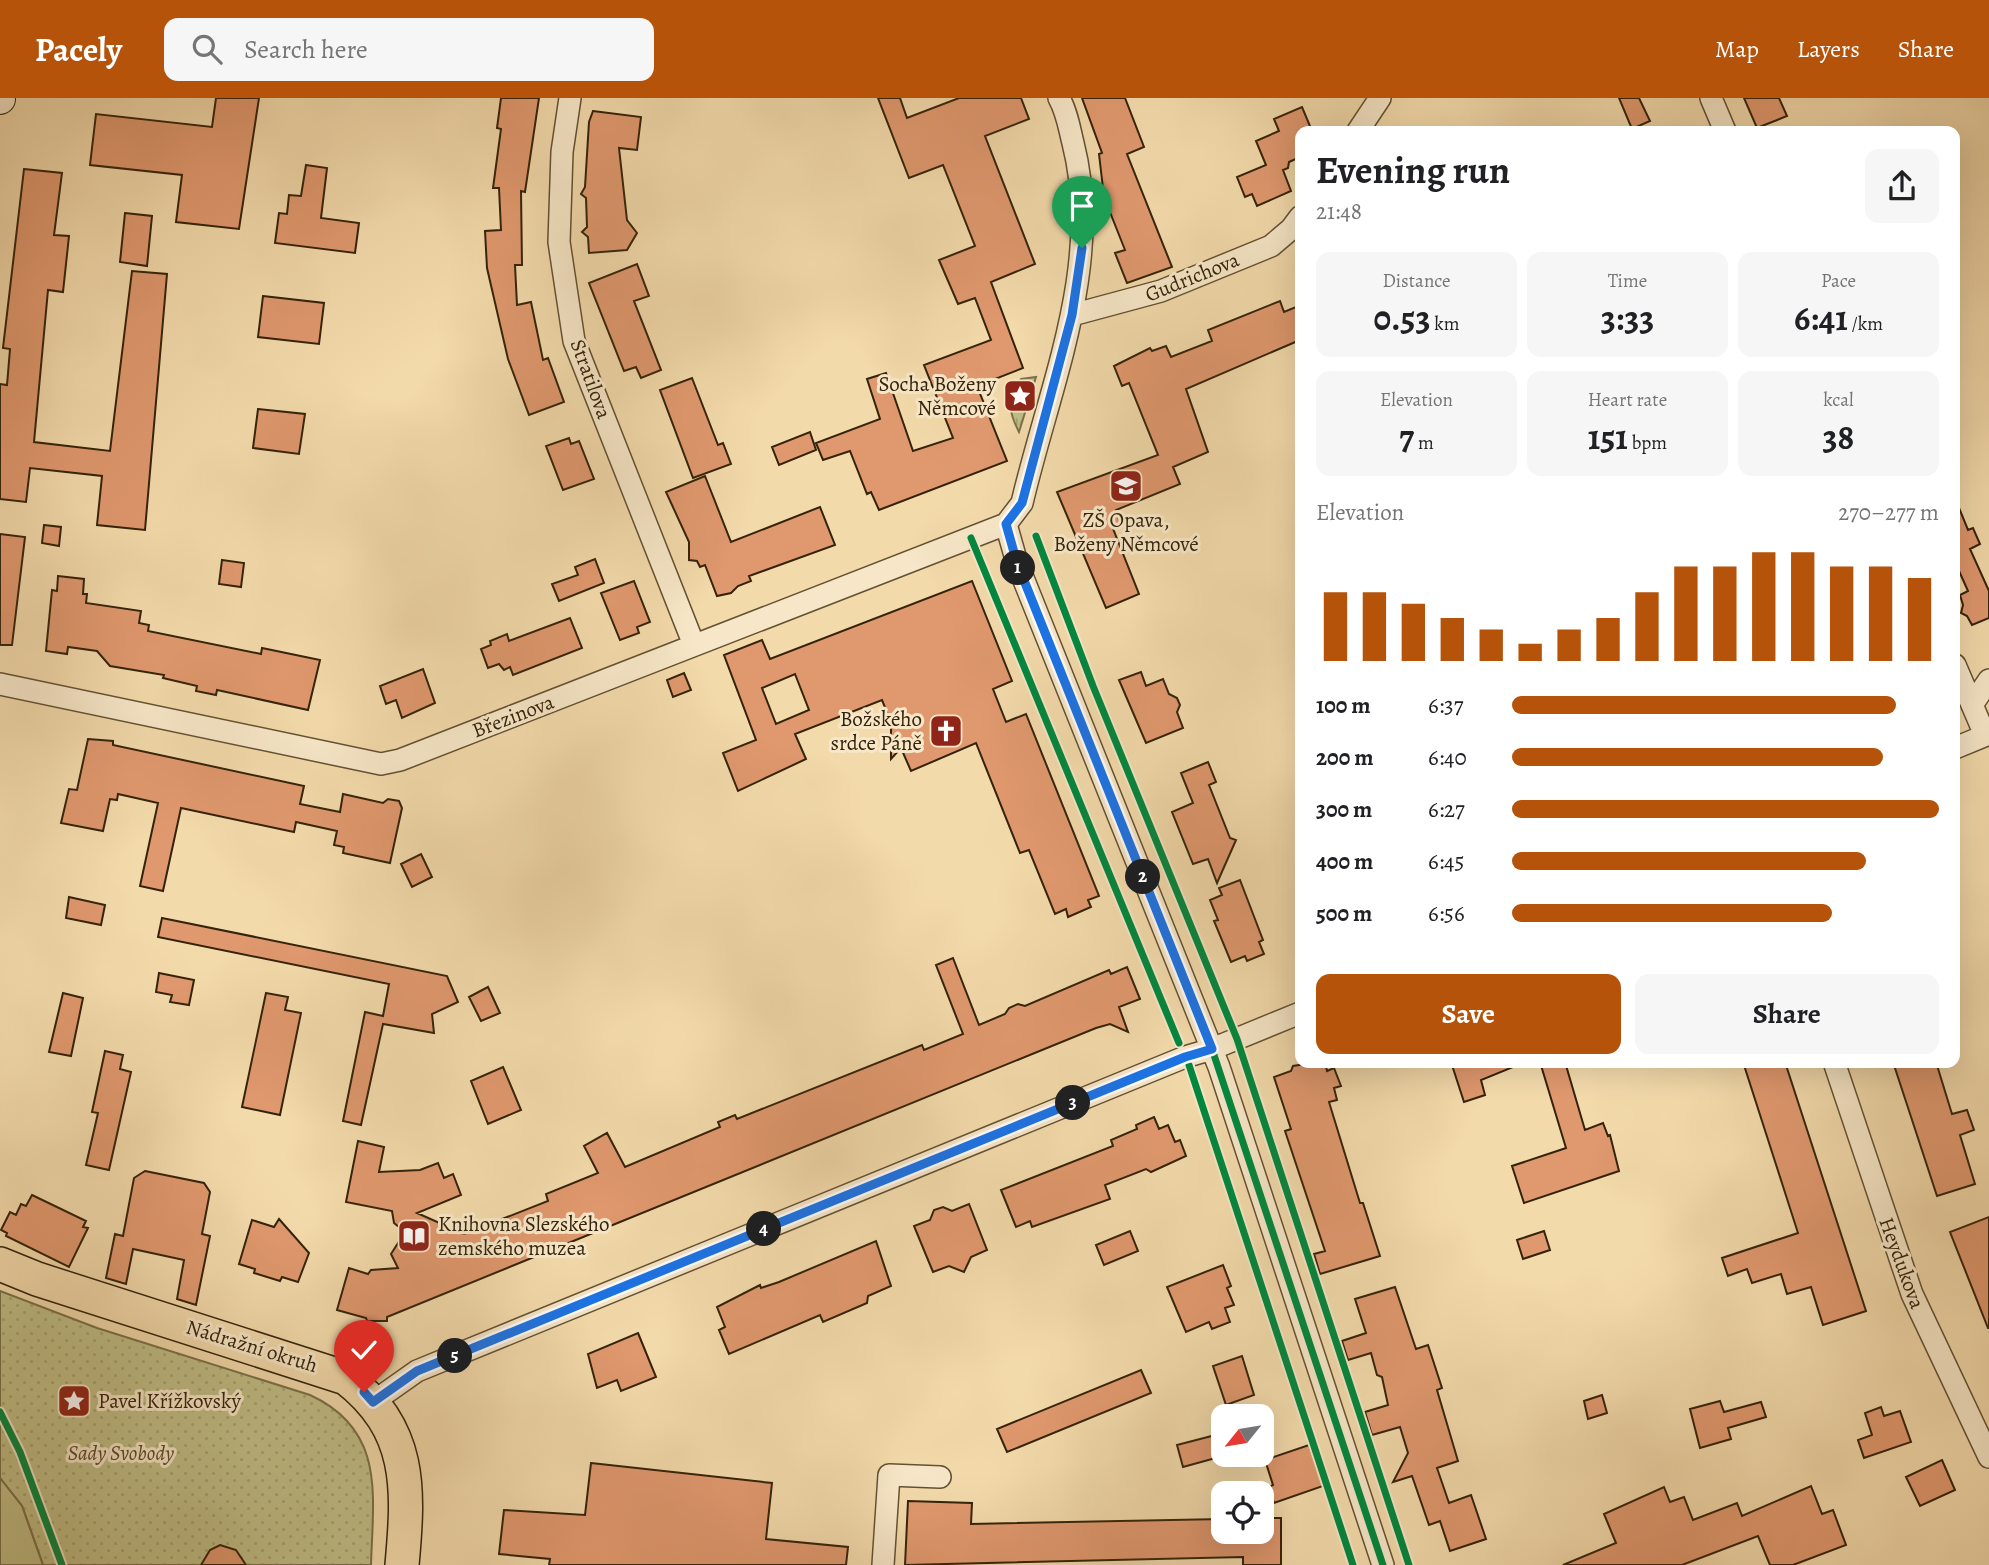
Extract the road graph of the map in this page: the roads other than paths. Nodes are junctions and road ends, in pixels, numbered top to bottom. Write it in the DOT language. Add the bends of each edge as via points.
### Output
graph roads {
  1 [pos="570,98"];
  2 [pos="1059,98"];
  3 [pos="1380,98"];
  4 [pos="1711,98"];
  5 [pos="1360,126"];
  6 [pos="1723,126"];
  7 [pos="1295,222"];
  8 [pos="1072,315"];
  9 [pos="1006,524"];
  10 [pos="694,645"];
  11 [pos="1960,677"];
  12 [pos="1989,680"];
  13 [pos="0,684"];
  14 [pos="1972,705"];
  15 [pos="1987,735"];
  16 [pos="1960,746"];
  17 [pos="1295,1015"];
  18 [pos="1212,1049"];
  19 [pos="1836,1068"];
  20 [pos="0,1264"];
  21 [pos="373,1402"];
  22 [pos="1989,1457"];
  23 [pos="940,1477"];
  24 [pos="402,1565"];
  25 [pos="883,1565"];
  26 [pos="1383,1565"];
  1 -- 10 [label="street, Stratilova" via="562,152 559,242 574,341"];
  2 -- 8 [label="street" via="1078,160 1082,198 1082,248"];
  3 -- 5 [label="street"];
  4 -- 6 [label="street"];
  7 -- 8 [label="street, Gudrichova" via="1270,246 1161,291"];
  8 -- 9 [label="street" via="1022,503"];
  9 -- 10 [label="street, Březinova"];
  9 -- 18 [label="street" via="1017,563"];
  10 -- 13 [label="street, Březinova" via="381,764"];
  11 -- 14 [label="street"];
  12 -- 14 [label="street"];
  14 -- 15 [label="street"];
  15 -- 16 [label="street"];
  17 -- 18 [label="street"];
  18 -- 21 [label="street" via="417,1371"];
  18 -- 26 [label="street"];
  19 -- 22 [label="street, Heydukova" via="1912,1294"];
  20 -- 21 [label="main road, Nádražní okruh" via="100,1300 326,1369 345,1378"];
  21 -- 24 [label="main road, Nádražní okruh" via="394,1435 406,1483"];
  23 -- 25 [label="street" via="889,1475"];
}
